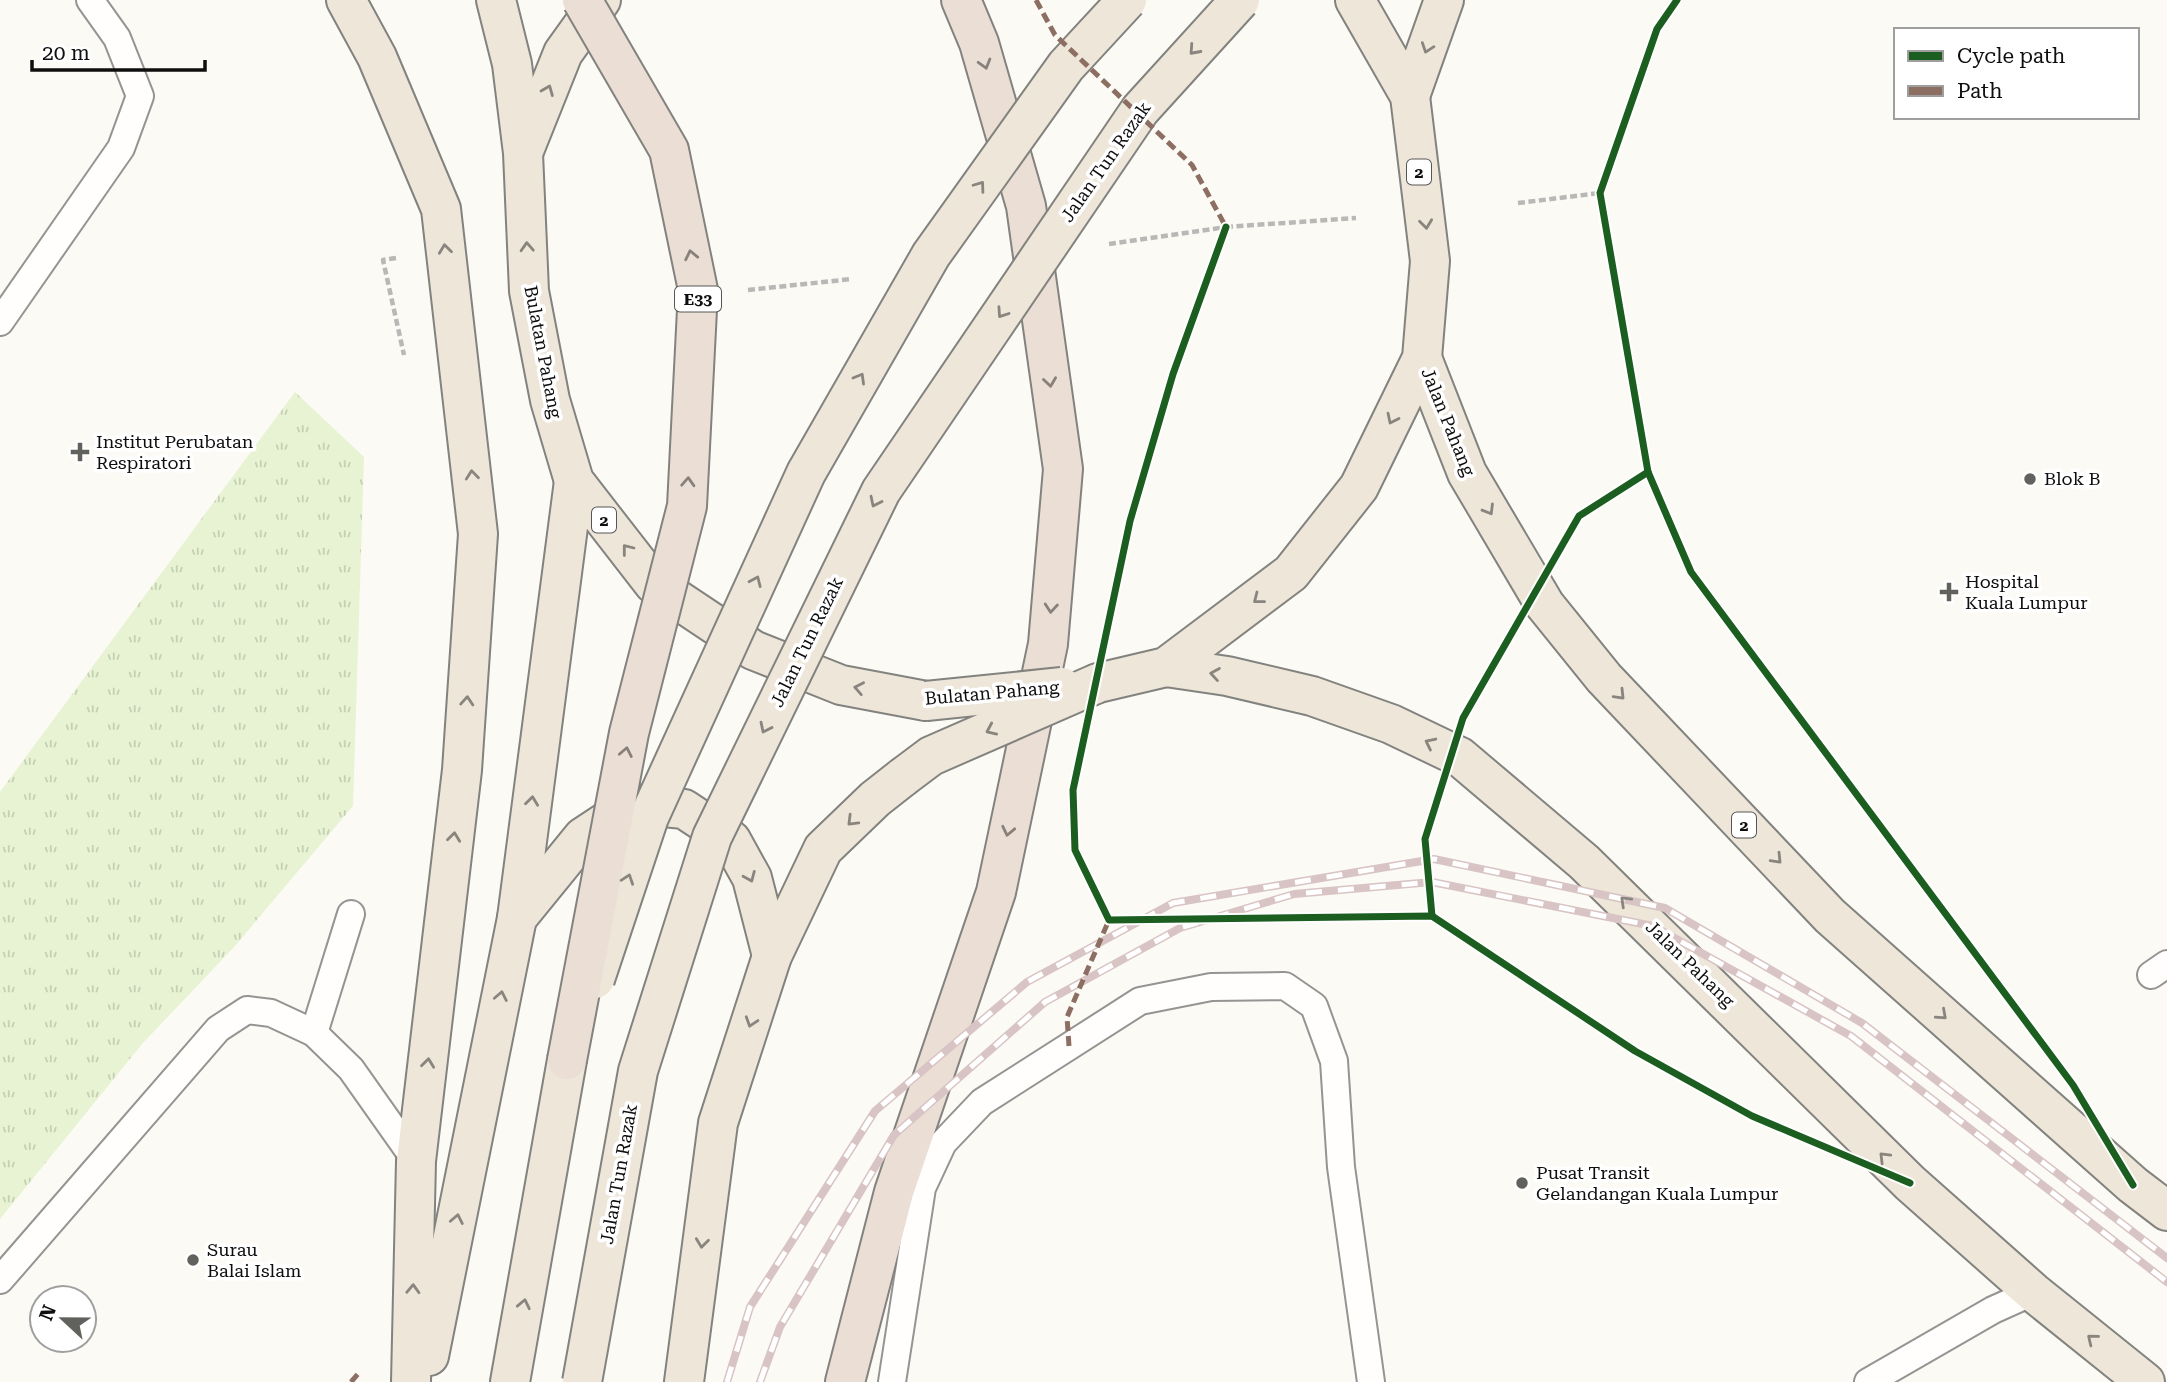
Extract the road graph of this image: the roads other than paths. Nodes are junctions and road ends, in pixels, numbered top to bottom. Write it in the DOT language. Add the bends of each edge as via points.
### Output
graph roads {
  1 [pos="90,0"];
  2 [pos="346,0"];
  3 [pos="496,0"];
  4 [pos="582,0"];
  5 [pos="601,0"];
  6 [pos="961,0"];
  7 [pos="1127,0"];
  8 [pos="1240,0"];
  9 [pos="1354,0"];
  10 [pos="1444,0"];
  11 [pos="1410,96"];
  12 [pos="523,153"];
  13 [pos="0,322"];
  14 [pos="1422,358"];
  15 [pos="574,481"];
  16 [pos="1166,667"];
  17 [pos="1098,683"];
  18 [pos="351,914"];
  19 [pos="517,918"];
  20 [pos="772,956"];
  21 [pos="314,1033"];
  22 [pos="567,1060"];
  23 [pos="416,1161"];
  24 [pos="2167,1211"];
  25 [pos="0,1280"];
  26 [pos="2034,1292"];
  27 [pos="411,1382"];
  28 [pos="424,1382"];
  29 [pos="510,1382"];
  30 [pos="582,1382"];
  31 [pos="684,1382"];
  32 [pos="845,1382"];
  33 [pos="892,1382"];
  34 [pos="1371,1382"];
  35 [pos="1868,1382"];
  36 [pos="2146,1382"];
  1 -- 13 [label="lane" via="117,38 140,96 121,149"];
  23 -- 2 [label="main road, one-way" via="462,769 478,534 441,209 377,57"];
  3 -- 12 [label="main road, 2" via="512,64"];
  22 -- 4 [label="highway, E33, one-way, bridge" via="629,733 687,506 698,290 669,150"];
  12 -- 5 [label="main road, Bulatan Pahang / 2, one-way" via="564,53"];
  6 -- 32 [label="highway, one-way" via="979,43 1026,206 1063,469 1049,631 996,892 894,1192"];
  22 -- 7 [label="main road, one-way, bridge" via="649,817 806,473 931,255 1066,66"];
  8 -- 30 [label="main road, Jalan Tun Razak, one-way, bridge" via="1140,110 881,491 712,837 638,1071"];
  9 -- 11 [label="main road, Bulatan Pahang / 2"];
  10 -- 11 [label="main road, one-way"];
  11 -- 14 [label="main road, Bulatan Pahang / 2, one-way" via="1430,261"];
  15 -- 12 [label="main road, Bulatan Pahang / 2, one-way" via="550,400 529,290"];
  14 -- 16 [label="main road, Bulatan Pahang / 2, one-way" via="1359,487 1291,573"];
  14 -- 24 [label="main road, Jalan Pahang / 2, one-way" via="1466,473 1545,605 1604,678 1830,915"];
  17 -- 15 [label="main road, Bulatan Pahang / 2, one-way, bridge" via="926,701 841,685 754,650 654,584"];
  19 -- 15 [label="main road, one-way"];
  16 -- 17 [label="main road, Bulatan Pahang / 2"];
  26 -- 16 [label="main road, Jalan Pahang / 2, one-way" via="1910,1182 1584,862 1460,758 1391,724 1312,696"];
  17 -- 20 [label="main road, one-way, bridge" via="931,756 875,799 823,849"];
  18 -- 21 [label="lane"];
  19 -- 20 [label="main road, one-way" via="583,837 633,804 684,809 731,840 752,878"];
  28 -- 19 [label="main road, one-way"];
  20 -- 31 [label="main road, one-way" via="718,1123"];
  21 -- 23 [label="lane" via="351,1069"];
  21 -- 25 [label="lane" via="271,1013 247,1010 218,1029"];
  29 -- 22 [label="main road, one-way"];
  27 -- 23 [label="main road, one-way"];
  26 -- 35 [label="lane" via="1993,1310"];
  36 -- 26 [label="main road, Jalan Pahang / 2, one-way"];
  33 -- 34 [label="lane" via="922,1188 943,1143 982,1102 1140,1001 1211,987 1285,986 1314,1006 1334,1061 1341,1167"];
}
